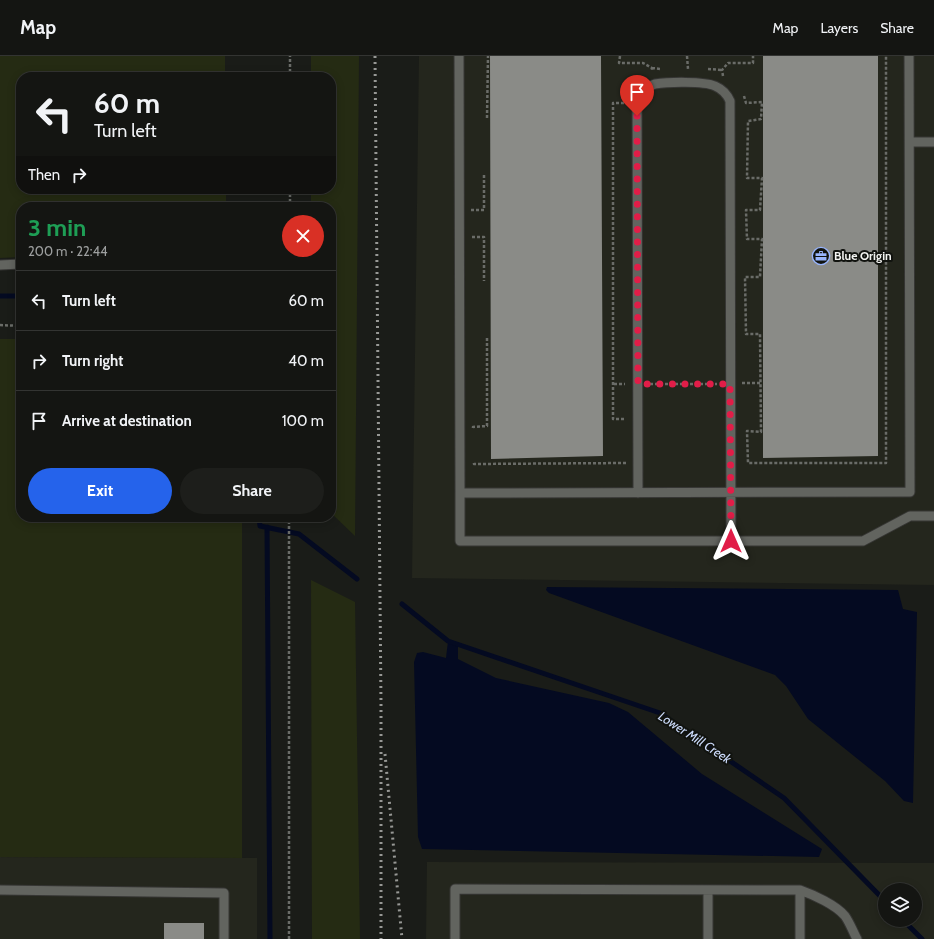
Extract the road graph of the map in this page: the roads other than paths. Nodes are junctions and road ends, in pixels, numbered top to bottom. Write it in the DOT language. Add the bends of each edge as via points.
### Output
graph roads {
  1 [pos="459,56"];
  2 [pos="910,56"];
  3 [pos="910,142"];
  4 [pos="934,142"];
  5 [pos="16,264"];
  6 [pos="0,265"];
  7 [pos="460,493"];
  8 [pos="638,493"];
  9 [pos="731,493"];
  10 [pos="934,516"];
  11 [pos="731,541"];
  12 [pos="0,890"];
  13 [pos="708,890"];
  14 [pos="800,890"];
  15 [pos="855,937"];
  16 [pos="224,939"];
  17 [pos="455,939"];
  18 [pos="708,939"];
  19 [pos="800,939"];
  1 -- 7 [label="lane"];
  2 -- 3 [label="lane"];
  3 -- 4 [label="lane"];
  3 -- 9 [label="lane" via="910,492"];
  5 -- 6 [label="lane"];
  7 -- 8 [label="lane"];
  7 -- 11 [label="lane" via="460,541"];
  8 -- 9 [label="lane"];
  8 -- 9 [label="lane" via="637,100 640,90 656,84 704,83 720,89 728,95 730,101"];
  9 -- 11 [label="lane"];
  10 -- 11 [label="lane" via="910,516 863,540"];
  12 -- 16 [label="lane" via="224,893"];
  13 -- 14 [label="lane"];
  13 -- 17 [label="lane" via="455,889"];
  13 -- 18 [label="lane"];
  14 -- 15 [label="lane" via="829,903 845,916"];
  14 -- 19 [label="lane"];
}
